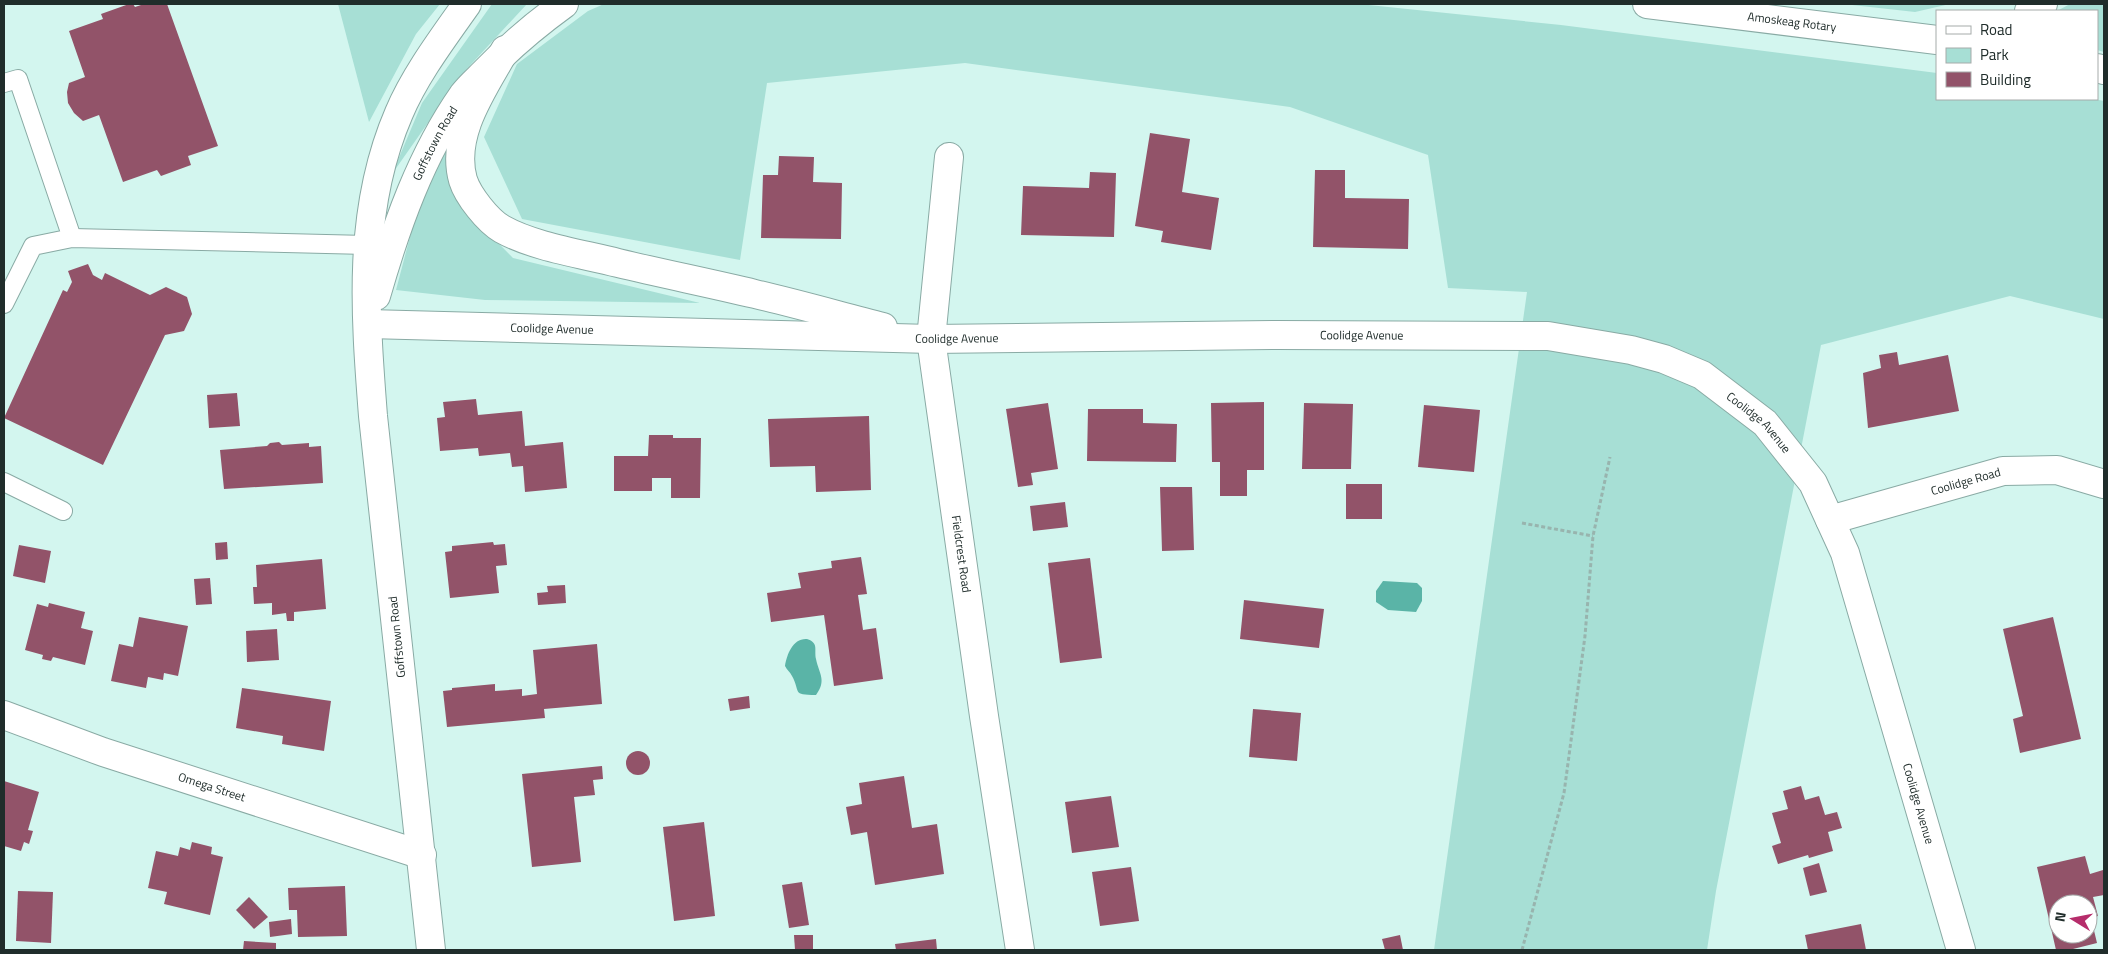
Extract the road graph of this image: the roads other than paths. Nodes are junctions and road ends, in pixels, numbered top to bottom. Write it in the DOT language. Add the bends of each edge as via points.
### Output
graph roads {
  1 [pos="467,4"];
  2 [pos="564,4"];
  3 [pos="1647,4"];
  4 [pos="2043,4"];
  5 [pos="2031,10"];
  6 [pos="1936,40"];
  7 [pos="506,50"];
  8 [pos="4,83"];
  9 [pos="949,157"];
  10 [pos="72,238"];
  11 [pos="366,245"];
  12 [pos="4,304"];
  13 [pos="368,324"];
  14 [pos="930,339"];
  15 [pos="4,482"];
  16 [pos="2104,484"];
  17 [pos="63,511"];
  18 [pos="1830,520"];
  19 [pos="4,715"];
  20 [pos="422,855"];
  21 [pos="431,950"];
  22 [pos="1020,950"];
  23 [pos="1961,950"];
  1 -- 11 [label="street, Goffstown Road" via="435,49 399,113 375,183"];
  2 -- 7 [label="street, Goffstown Road"];
  3 -- 6 [label="street, Amoskeag Rotary"];
  4 -- 5 [label="street"];
  7 -- 13 [label="street, Goffstown Road" via="464,94 432,144 390,246"];
  7 -- 14 [label="street" via="478,98 460,154 464,180 476,205 500,228 530,241"];
  8 -- 10 [label="lane" via="18,79"];
  9 -- 14 [label="street, Fieldcrest Road"];
  10 -- 11 [label="lane"];
  10 -- 12 [label="lane" via="33,246"];
  11 -- 13 [label="street, Goffstown Road"];
  13 -- 14 [label="street, Coolidge Avenue"];
  13 -- 20 [label="street, Goffstown Road" via="373,416"];
  14 -- 18 [label="street, Coolidge Avenue" via="1548,336 1631,350 1664,359 1702,376 1765,423 1813,483"];
  14 -- 22 [label="street, Fieldcrest Road"];
  15 -- 17 [label="lane"];
  16 -- 18 [label="street, Coolidge Road" via="2057,470 2003,471"];
  18 -- 23 [label="street, Coolidge Avenue" via="1845,553"];
  19 -- 20 [label="street, Omega Street" via="103,752"];
  20 -- 21 [label="street, Goffstown Road"];
}
